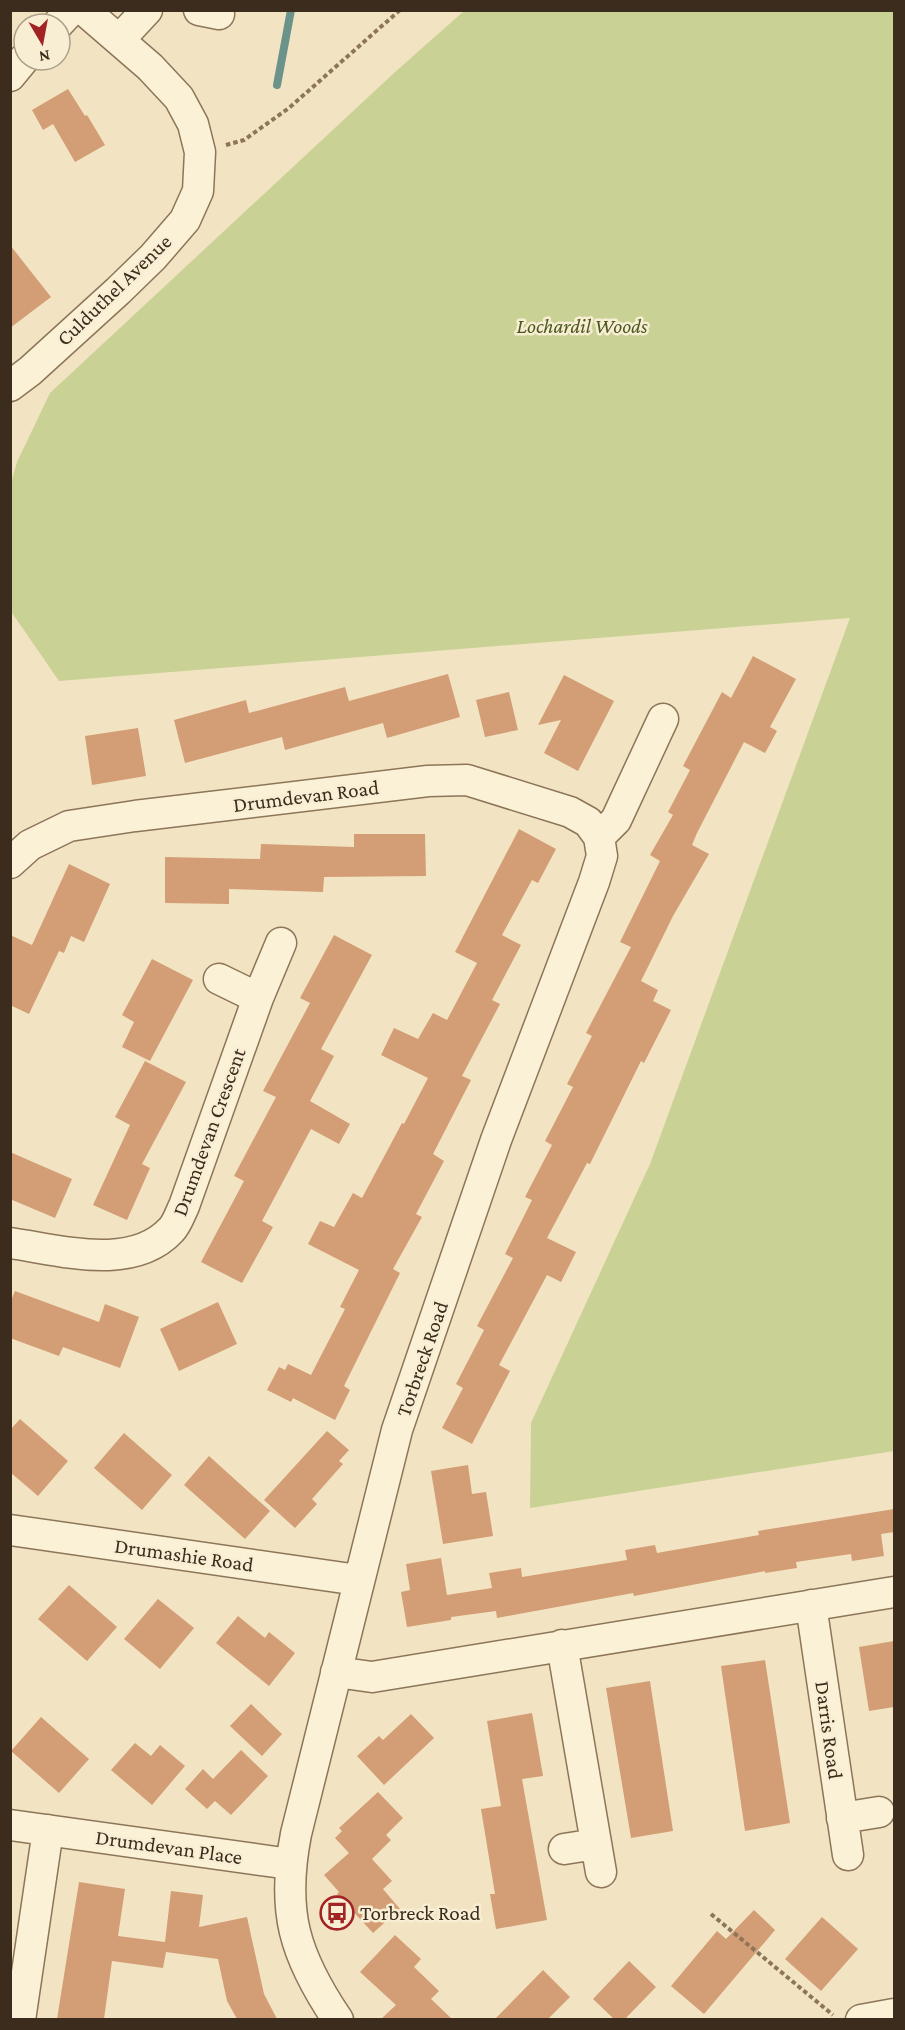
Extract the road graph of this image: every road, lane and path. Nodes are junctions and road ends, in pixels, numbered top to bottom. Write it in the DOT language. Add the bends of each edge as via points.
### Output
graph roads {
  1 [pos="84,10"];
  2 [pos="147,10"];
  3 [pos="400,10"];
  4 [pos="119,40"];
  5 [pos="200,152"];
  6 [pos="10,386"];
  7 [pos="663,719"];
  8 [pos="599,837"];
  9 [pos="10,863"];
  10 [pos="281,943"];
  11 [pos="219,979"];
  12 [pos="258,998"];
  13 [pos="10,1243"];
  14 [pos="10,1530"];
  15 [pos="358,1580"];
  16 [pos="894,1592"];
  17 [pos="811,1605"];
  18 [pos="562,1645"];
  19 [pos="336,1672"];
  20 [pos="879,1812"];
  21 [pos="842,1818"];
  22 [pos="10,1825"];
  23 [pos="48,1830"];
  24 [pos="564,1849"];
  25 [pos="848,1855"];
  26 [pos="290,1864"];
  27 [pos="711,1914"];
  28 [pos="894,2014"];
  29 [pos="20,2019"];
  30 [pos="338,2019"];
  31 [pos="838,2019"];
  32 [pos="861,2019"];
  1 -- 4 [label="street, Culduthel Avenue"];
  2 -- 4 [label="street"];
  3 -- 5 [label="path" via="289,108 253,134"];
  4 -- 5 [label="street, Culduthel Avenue" via="179,98 193,124"];
  5 -- 6 [label="street, Culduthel Avenue" via="198,191 185,219 118,291"];
  7 -- 8 [label="street" via="616,820"];
  8 -- 9 [label="street, Drumdevan Road" via="588,822 570,812 467,780 428,781 69,826 30,845"];
  8 -- 15 [label="street, Torbreck Road" via="602,856 594,882 496,1140 405,1408"];
  10 -- 12 [label="street, Drumdevan Crescent"];
  11 -- 12 [label="street"];
  12 -- 13 [label="street, Drumdevan Crescent" via="184,1206 172,1229 152,1246 128,1254 101,1256"];
  14 -- 15 [label="street, Drumashie Road"];
  15 -- 19 [label="street, Torbreck Road"];
  16 -- 17 [label="street"];
  17 -- 18 [label="street"];
  17 -- 21 [label="street, Darris Road"];
  18 -- 19 [label="street" via="372,1677"];
  18 -- 24 [label="street" via="598,1858"];
  19 -- 26 [label="street, Torbreck Road"];
  20 -- 21 [label="street"];
  21 -- 25 [label="street, Darris Road"];
  22 -- 23 [label="street, Drumdevan Place"];
  23 -- 26 [label="street, Drumdevan Place"];
  23 -- 29 [label="street"];
  26 -- 30 [label="street, Torbreck Road" via="289,1895 303,1960"];
  27 -- 31 [label="path"];
  28 -- 32 [label="street"];
}
